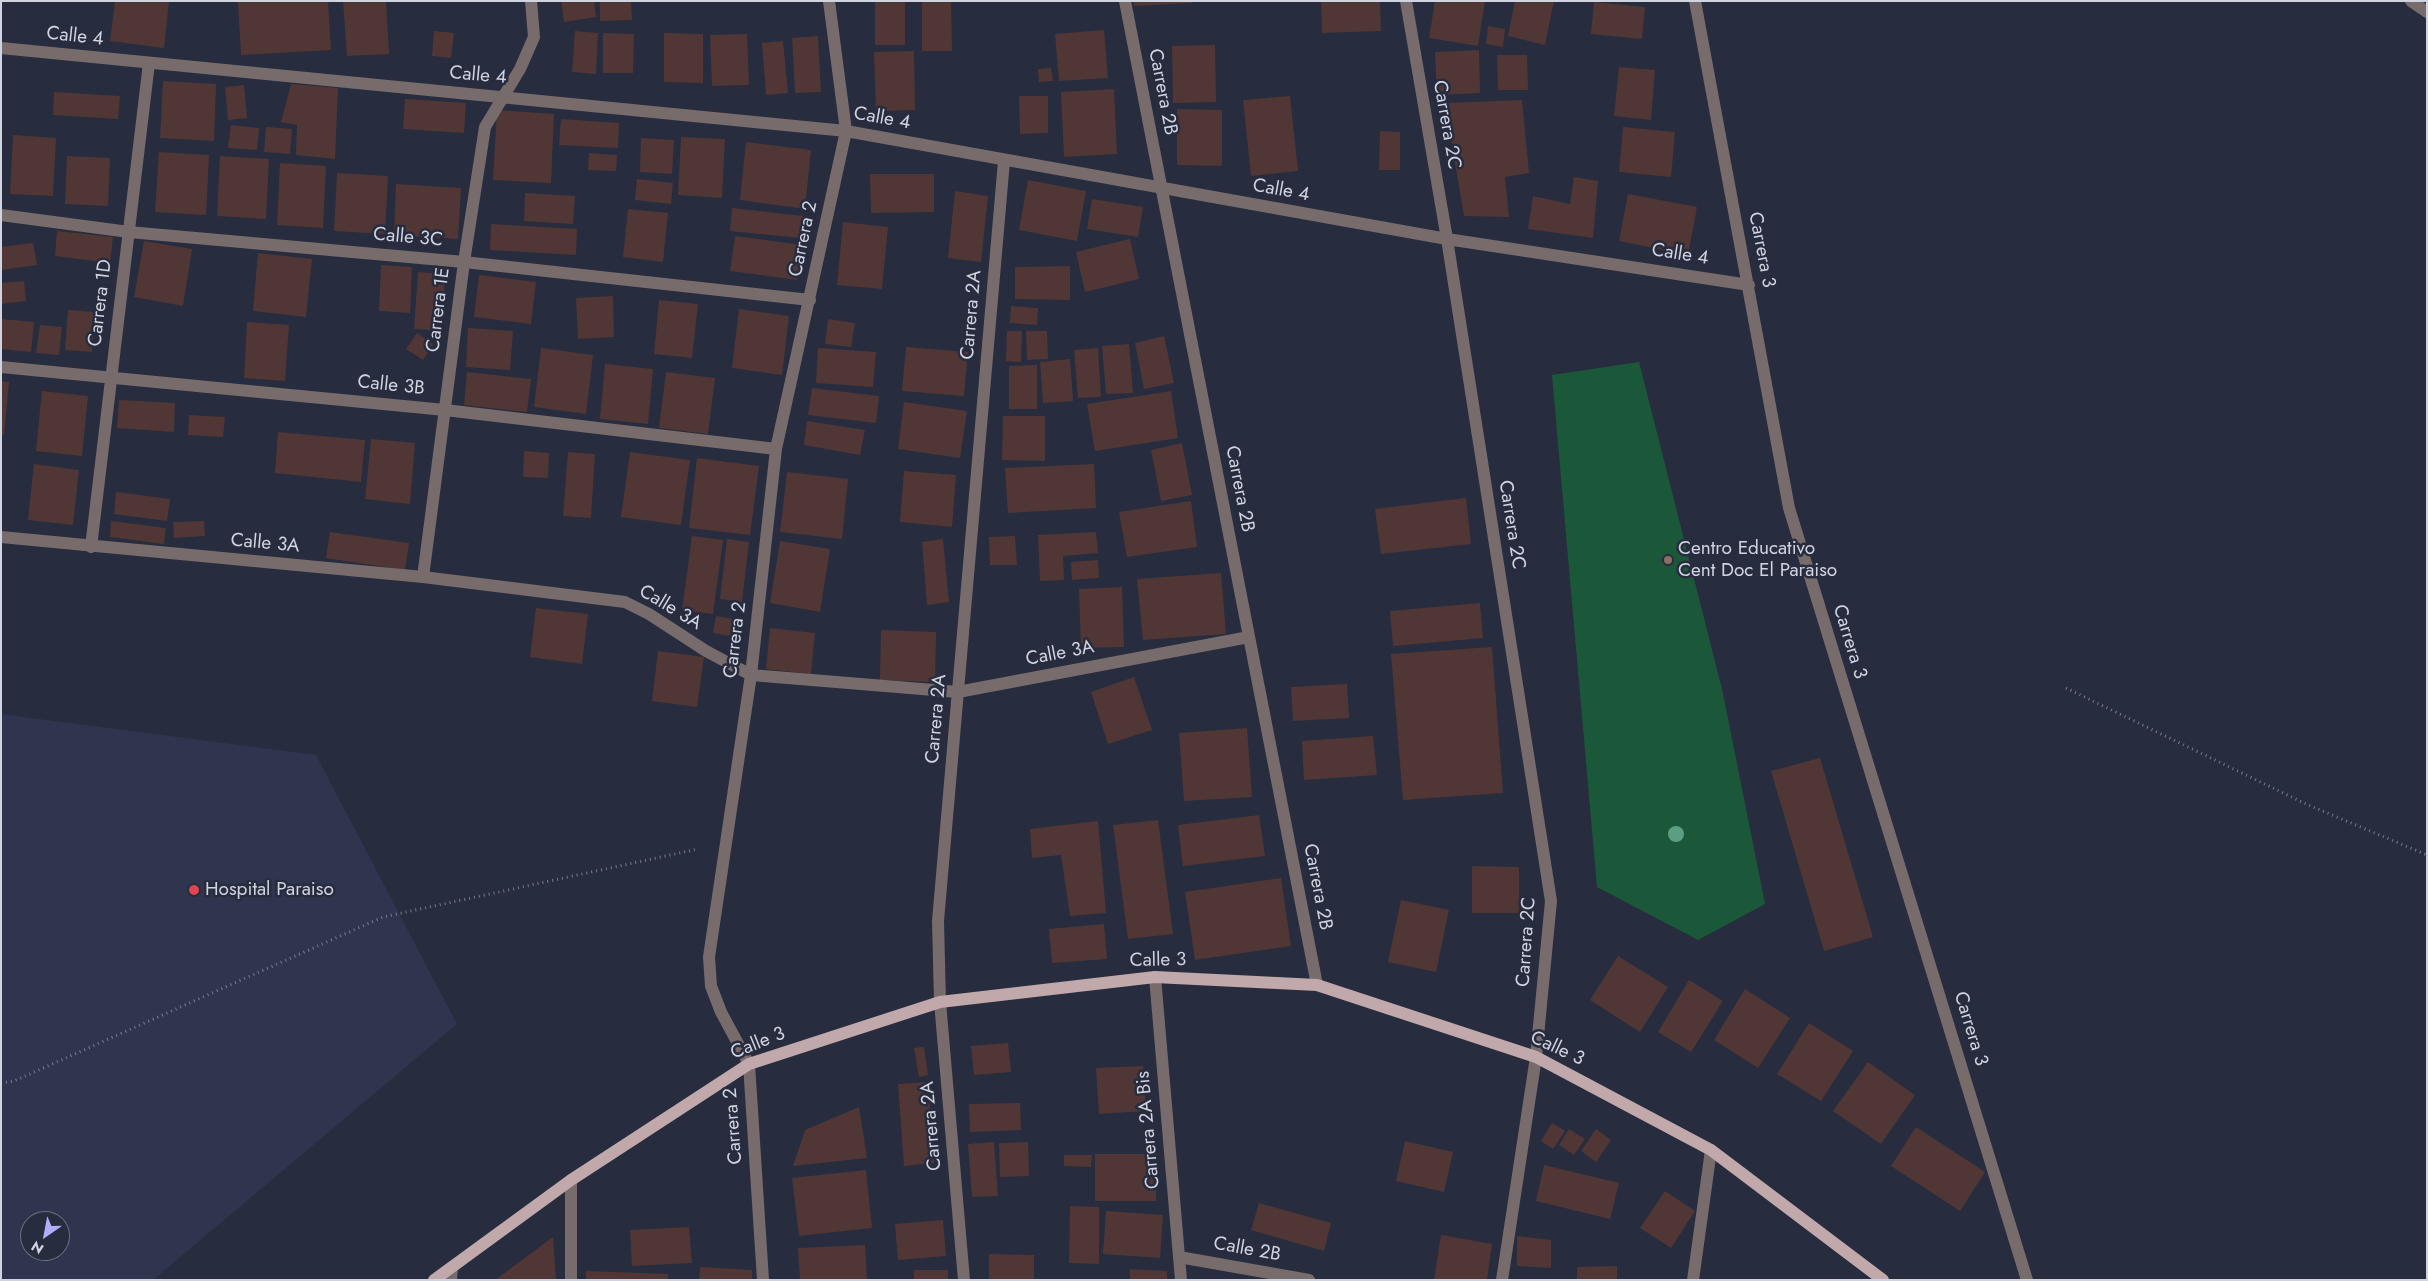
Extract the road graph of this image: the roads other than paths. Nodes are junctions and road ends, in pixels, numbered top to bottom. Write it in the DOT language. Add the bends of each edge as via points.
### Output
graph roads {
  1 [pos="531,1"];
  2 [pos="829,1"];
  3 [pos="1125,1"];
  4 [pos="1406,1"];
  5 [pos="1695,1"];
  6 [pos="2411,1"];
  7 [pos="2427,12"];
  8 [pos="1,48"];
  9 [pos="149,63"];
  10 [pos="502,97"];
  11 [pos="846,131"];
  12 [pos="1004,161"];
  13 [pos="1162,189"];
  14 [pos="1,216"];
  15 [pos="129,232"];
  16 [pos="1447,239"];
  17 [pos="464,262"];
  18 [pos="1748,285"];
  19 [pos="810,300"];
  20 [pos="1,367"];
  21 [pos="111,378"];
  22 [pos="445,410"];
  23 [pos="776,449"];
  24 [pos="1,537"];
  25 [pos="90,547"];
  26 [pos="423,577"];
  27 [pos="1249,637"];
  28 [pos="751,675"];
  29 [pos="958,692"];
  30 [pos="1155,976"];
  31 [pos="1317,985"];
  32 [pos="940,1002"];
  33 [pos="1536,1057"];
  34 [pos="749,1064"];
  35 [pos="1711,1150"];
  36 [pos="571,1180"];
  37 [pos="1179,1257"];
  38 [pos="451,1274"];
  39 [pos="434,1280"];
  40 [pos="571,1280"];
  41 [pos="763,1280"];
  42 [pos="964,1280"];
  43 [pos="1181,1280"];
  44 [pos="1310,1280"];
  45 [pos="1502,1280"];
  46 [pos="1693,1280"];
  47 [pos="1883,1280"];
  48 [pos="2028,1280"];
  1 -- 10 [label="street, Carrera 1E" via="534,37 520,70"];
  2 -- 11 [label="street, Carrera 2"];
  3 -- 13 [label="street, Carrera 2B"];
  4 -- 16 [label="street, Carrera 2C"];
  5 -- 18 [label="street, Carrera 3"];
  6 -- 7 [label="street"];
  8 -- 9 [label="street, Calle 4"];
  9 -- 10 [label="street, Calle 4"];
  9 -- 15 [label="street, Carrera 1D"];
  10 -- 11 [label="street, Calle 4"];
  10 -- 17 [label="street, Carrera 1E" via="485,126"];
  11 -- 12 [label="street, Calle 4"];
  11 -- 19 [label="street, Carrera 2"];
  12 -- 13 [label="street, Calle 4"];
  12 -- 29 [label="street, Carrera 2A"];
  13 -- 16 [label="street, Calle 4"];
  13 -- 27 [label="street, Carrera 2B"];
  14 -- 15 [label="street, Calle 3C"];
  15 -- 17 [label="street, Calle 3C"];
  15 -- 21 [label="street, Carrera 1D"];
  16 -- 18 [label="street, Calle 4"];
  16 -- 33 [label="street, Carrera 2C" via="1551,901"];
  17 -- 19 [label="street, Calle 3C"];
  17 -- 22 [label="street, Carrera 1E"];
  18 -- 48 [label="street, Carrera 3" via="1790,508 1802,553"];
  19 -- 23 [label="street, Carrera 2"];
  20 -- 21 [label="street, Calle 3B"];
  21 -- 22 [label="street, Calle 3B"];
  21 -- 25 [label="street, Carrera 1D"];
  22 -- 23 [label="street, Calle 3B"];
  22 -- 26 [label="street, Carrera 1E"];
  23 -- 28 [label="street, Carrera 2"];
  24 -- 25 [label="street, Calle 3A"];
  25 -- 26 [label="street, Calle 3A"];
  26 -- 28 [label="street, Calle 3A" via="625,602"];
  27 -- 29 [label="street, Calle 3A"];
  27 -- 31 [label="street, Carrera 2B"];
  28 -- 29 [label="street, Calle 3A"];
  28 -- 34 [label="street, Carrera 2" via="709,957 711,986 720,1012"];
  29 -- 32 [label="street, Carrera 2A" via="938,921"];
  30 -- 31 [label="main road, Calle 3"];
  30 -- 32 [label="main road, Calle 3"];
  30 -- 37 [label="street, Carrera 2A Bis"];
  31 -- 33 [label="main road, Calle 3"];
  32 -- 34 [label="main road, Calle 3"];
  32 -- 42 [label="street, Carrera 2A"];
  33 -- 35 [label="main road, Calle 3"];
  33 -- 45 [label="street"];
  34 -- 36 [label="main road, Calle 3"];
  34 -- 41 [label="street, Carrera 2"];
  35 -- 46 [label="street"];
  35 -- 47 [label="main road, Calle 3"];
  36 -- 38 [label="main road, Calle 3"];
  36 -- 40 [label="street"];
  37 -- 43 [label="street, Carrera 2A Bis"];
  37 -- 44 [label="street, Calle 2B"];
  38 -- 39 [label="main road, Calle 3"];
}
